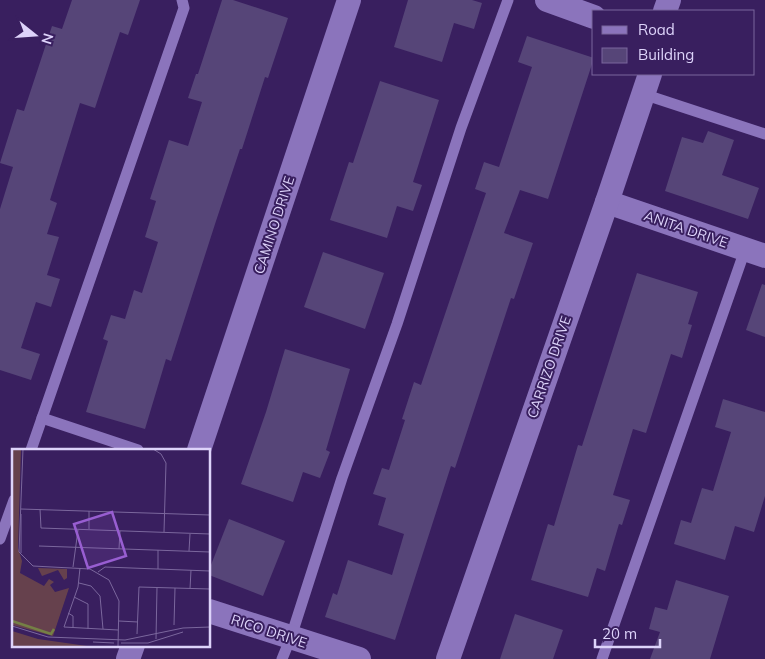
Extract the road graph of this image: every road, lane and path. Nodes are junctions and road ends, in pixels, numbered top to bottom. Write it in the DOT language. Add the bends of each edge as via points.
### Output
graph roads {
  1 [pos="182,0"];
  2 [pos="349,0"];
  3 [pos="508,0"];
  4 [pos="547,0"];
  5 [pos="592,16"];
  6 [pos="647,84"];
  7 [pos="765,134"];
  8 [pos="606,202"];
  9 [pos="755,253"];
  10 [pos="42,418"];
  11 [pos="31,449"];
  12 [pos="135,449"];
  13 [pos="199,449"];
  14 [pos="12,506"];
  15 [pos="0,539"];
  16 [pos="210,611"];
  17 [pos="291,637"];
  18 [pos="133,646"];
  19 [pos="128,659"];
  20 [pos="282,659"];
  21 [pos="359,659"];
  22 [pos="448,659"];
  23 [pos="602,659"];
  1 -- 10 [label="lane" via="184,8"];
  2 -- 13 [label="street, CAMINO DRIVE"];
  3 -- 17 [label="lane" via="461,128"];
  4 -- 5 [label="street"];
  6 -- 7 [label="lane"];
  6 -- 8 [label="street, CARRIZO DRIVE"];
  8 -- 9 [label="street, ANITA DRIVE"];
  8 -- 22 [label="street, CARRIZO DRIVE"];
  9 -- 23 [label="lane"];
  10 -- 11 [label="lane"];
  10 -- 12 [label="lane"];
  14 -- 15 [label="lane"];
  16 -- 17 [label="street, RICO DRIVE"];
  17 -- 20 [label="lane"];
  17 -- 21 [label="street, RICO DRIVE"];
  18 -- 19 [label="street"];
}
